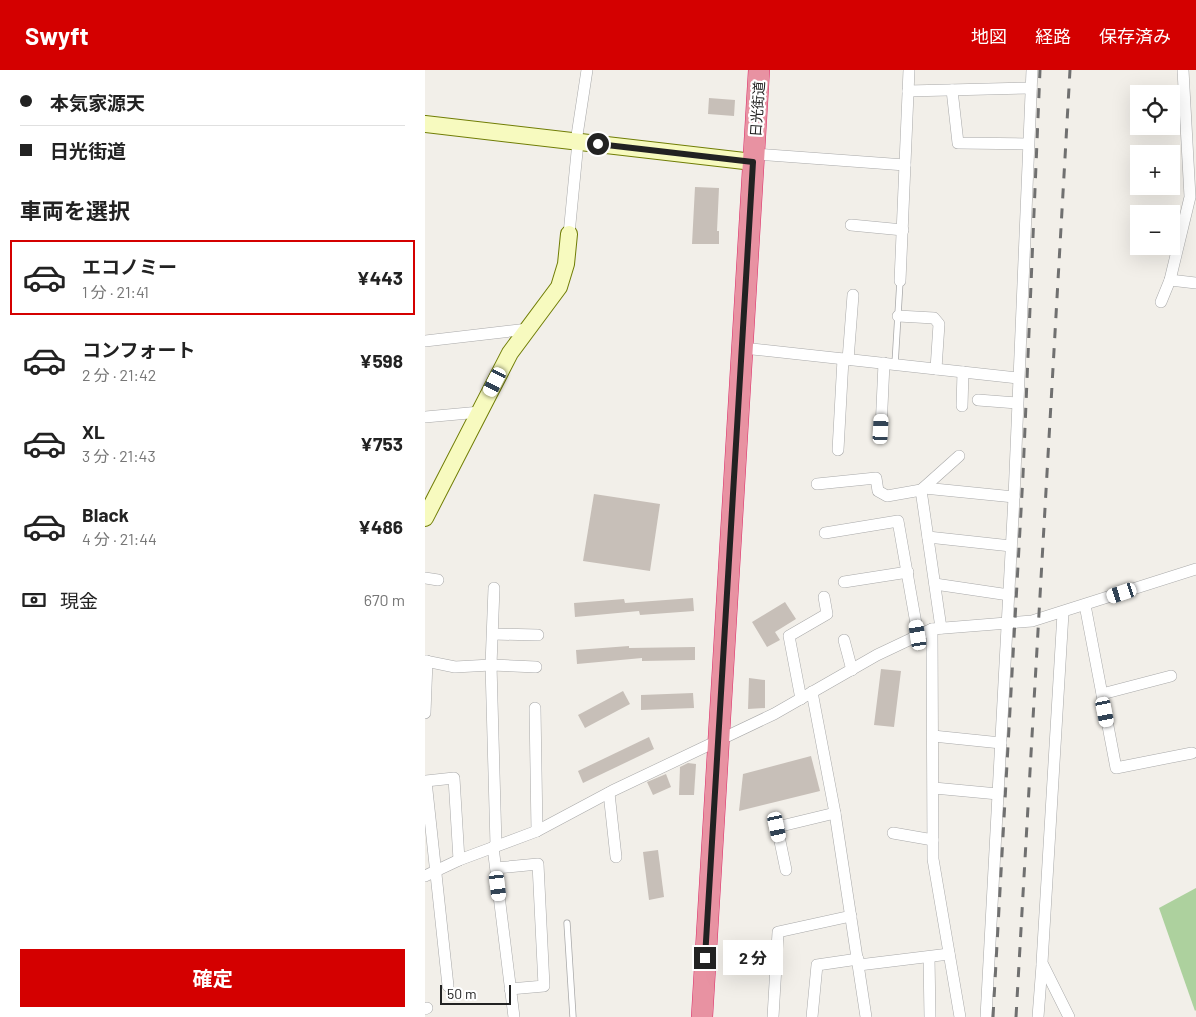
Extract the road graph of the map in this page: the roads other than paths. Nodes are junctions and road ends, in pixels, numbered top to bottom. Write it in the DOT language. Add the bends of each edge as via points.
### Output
graph roads {
  1 [pos="587,70"];
  2 [pos="759,70"];
  3 [pos="909,70"];
  4 [pos="1031,70"];
  5 [pos="1183,70"];
  6 [pos="1031,88"];
  7 [pos="953,90"];
  8 [pos="908,91"];
  9 [pos="425,124"];
  10 [pos="577,142"];
  11 [pos="1028,144"];
  12 [pos="753,158"];
  13 [pos="905,164"];
  14 [pos="851,224"];
  15 [pos="903,230"];
  16 [pos="569,234"];
  17 [pos="1170,280"];
  18 [pos="900,281"];
  19 [pos="1196,283"];
  20 [pos="853,295"];
  21 [pos="1161,302"];
  22 [pos="898,316"];
  23 [pos="528,329"];
  24 [pos="425,341"];
  25 [pos="743,348"];
  26 [pos="846,359"];
  27 [pos="890,364"];
  28 [pos="936,369"];
  29 [pos="963,372"];
  30 [pos="1018,378"];
  31 [pos="978,400"];
  32 [pos="1017,403"];
  33 [pos="962,406"];
  34 [pos="480,412"];
  35 [pos="425,417"];
  36 [pos="881,429"];
  37 [pos="837,450"];
  38 [pos="959,456"];
  39 [pos="817,484"];
  40 [pos="922,489"];
  41 [pos="1014,497"];
  42 [pos="425,518"];
  43 [pos="825,533"];
  44 [pos="927,538"];
  45 [pos="1011,546"];
  46 [pos="1196,569"];
  47 [pos="908,572"];
  48 [pos="425,578"];
  49 [pos="438,580"];
  50 [pos="844,582"];
  51 [pos="935,584"];
  52 [pos="494,588"];
  53 [pos="1009,595"];
  54 [pos="824,597"];
  55 [pos="1085,605"];
  56 [pos="1063,613"];
  57 [pos="1007,624"];
  58 [pos="937,629"];
  59 [pos="493,634"];
  60 [pos="538,635"];
  61 [pos="918,635"];
  62 [pos="844,640"];
  63 [pos="426,661"];
  64 [pos="491,665"];
  65 [pos="537,667"];
  66 [pos="851,670"];
  67 [pos="1171,676"];
  68 [pos="812,692"];
  69 [pos="1102,694"];
  70 [pos="801,699"];
  71 [pos="535,708"];
  72 [pos="425,713"];
  73 [pos="933,736"];
  74 [pos="719,740"];
  75 [pos="1001,743"];
  76 [pos="1192,753"];
  77 [pos="935,788"];
  78 [pos="609,793"];
  79 [pos="998,794"];
  80 [pos="835,813"];
  81 [pos="537,831"];
  82 [pos="893,832"];
  83 [pos="933,840"];
  84 [pos="494,846"];
  85 [pos="616,857"];
  86 [pos="459,860"];
  87 [pos="496,868"];
  88 [pos="786,870"];
  89 [pos="430,873"];
  90 [pos="851,916"];
  91 [pos="567,923"];
  92 [pos="949,954"];
  93 [pos="929,957"];
  94 [pos="859,962"];
  95 [pos="1042,963"];
  96 [pos="448,986"];
  97 [pos="510,989"];
  98 [pos="513,1017"];
  99 [pos="573,1017"];
  100 [pos="701,1017"];
  101 [pos="773,1017"];
  102 [pos="812,1017"];
  103 [pos="866,1017"];
  104 [pos="930,1017"];
  105 [pos="960,1017"];
  106 [pos="986,1017"];
  107 [pos="1038,1017"];
  108 [pos="1069,1017"];
  1 -- 10 [label="street"];
  2 -- 12 [label="highway, 日光街道"];
  3 -- 8 [label="street"];
  4 -- 6 [label="street"];
  5 -- 17 [label="street" via="1190,197"];
  6 -- 7 [label="street"];
  6 -- 11 [label="street"];
  7 -- 8 [label="street"];
  7 -- 11 [label="street" via="958,142"];
  8 -- 13 [label="street"];
  9 -- 10 [label="street"];
  10 -- 12 [label="street"];
  10 -- 16 [label="street"];
  11 -- 30 [label="street"];
  12 -- 13 [label="street"];
  12 -- 25 [label="highway, 日光街道"];
  13 -- 15 [label="street"];
  14 -- 15 [label="street"];
  15 -- 18 [label="street"];
  16 -- 23 [label="street" via="566,264 559,287"];
  17 -- 19 [label="street"];
  17 -- 21 [label="street"];
  18 -- 22 [label="lane"];
  20 -- 26 [label="street"];
  22 -- 27 [label="lane"];
  22 -- 28 [label="street" via="934,318 939,324"];
  23 -- 24 [label="street"];
  23 -- 34 [label="street" via="510,353"];
  25 -- 26 [label="street"];
  25 -- 74 [label="highway, 日光街道"];
  26 -- 27 [label="street"];
  26 -- 37 [label="street"];
  27 -- 28 [label="street"];
  27 -- 36 [label="street"];
  28 -- 29 [label="street"];
  29 -- 30 [label="street"];
  29 -- 33 [label="street"];
  30 -- 32 [label="street"];
  31 -- 32 [label="street"];
  32 -- 41 [label="street"];
  34 -- 35 [label="street"];
  34 -- 42 [label="street"];
  38 -- 40 [label="street"];
  39 -- 40 [label="street" via="876,478 878,491 887,496"];
  40 -- 41 [label="street"];
  40 -- 44 [label="street"];
  41 -- 45 [label="street"];
  43 -- 47 [label="street" via="898,521"];
  44 -- 45 [label="street"];
  44 -- 51 [label="street"];
  45 -- 53 [label="street"];
  46 -- 55 [label="street"];
  47 -- 50 [label="street"];
  47 -- 61 [label="street"];
  48 -- 49 [label="street"];
  51 -- 53 [label="street"];
  51 -- 58 [label="street"];
  52 -- 59 [label="street"];
  53 -- 57 [label="street"];
  54 -- 70 [label="street" via="827,614 789,636"];
  55 -- 56 [label="street"];
  55 -- 69 [label="street"];
  56 -- 57 [label="street"];
  56 -- 95 [label="street"];
  57 -- 58 [label="street"];
  57 -- 75 [label="street"];
  58 -- 61 [label="street"];
  58 -- 73 [label="street"];
  59 -- 60 [label="street"];
  59 -- 64 [label="street"];
  61 -- 66 [label="street"];
  62 -- 66 [label="street"];
  63 -- 64 [label="street" via="455,666"];
  63 -- 72 [label="street"];
  64 -- 65 [label="street"];
  64 -- 84 [label="street"];
  66 -- 68 [label="street"];
  67 -- 69 [label="street"];
  68 -- 70 [label="street"];
  68 -- 80 [label="street"];
  69 -- 76 [label="street" via="1116,768"];
  70 -- 74 [label="street"];
  71 -- 81 [label="street"];
  73 -- 75 [label="street"];
  73 -- 77 [label="street" via="932,784"];
  74 -- 78 [label="street"];
  74 -- 100 [label="highway, 日光街道"];
  75 -- 79 [label="street"];
  77 -- 79 [label="street"];
  77 -- 83 [label="street"];
  78 -- 81 [label="street"];
  78 -- 85 [label="street"];
  79 -- 106 [label="street"];
  80 -- 88 [label="street" via="777,827"];
  80 -- 90 [label="street"];
  81 -- 84 [label="street"];
  82 -- 83 [label="street"];
  83 -- 92 [label="street" via="933,859"];
  84 -- 86 [label="street"];
  84 -- 87 [label="street"];
  86 -- 89 [label="street"];
  86 -- 89 [label="street" via="454,778 426,781"];
  87 -- 97 [label="street"];
  87 -- 97 [label="street" via="538,864 544,986"];
  89 -- 96 [label="street"];
  90 -- 94 [label="street"];
  90 -- 101 [label="street" via="778,932"];
  91 -- 99 [label="lane"];
  92 -- 93 [label="street"];
  92 -- 105 [label="street"];
  93 -- 94 [label="street"];
  93 -- 104 [label="street"];
  94 -- 102 [label="street" via="817,965"];
  94 -- 103 [label="street"];
  95 -- 107 [label="street"];
  95 -- 108 [label="street"];
  97 -- 98 [label="street"];
}
